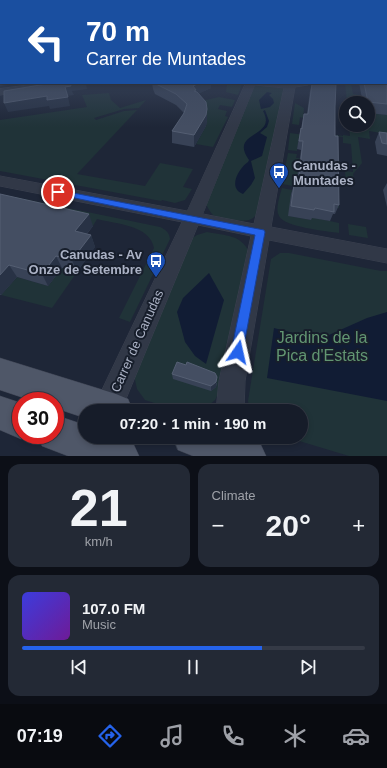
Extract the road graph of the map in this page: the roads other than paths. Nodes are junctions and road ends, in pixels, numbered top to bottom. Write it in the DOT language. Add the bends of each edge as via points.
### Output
graph roads {
  1 [pos="45,84"];
  2 [pos="250,84"];
  3 [pos="299,84"];
  4 [pos="34,85"];
  5 [pos="0,92"];
  6 [pos="0,181"];
  7 [pos="191,218"];
  8 [pos="260,232"];
  9 [pos="387,256"];
  10 [pos="0,374"];
  11 [pos="83,404"];
  12 [pos="115,404"];
  13 [pos="230,404"];
  14 [pos="0,413"];
  15 [pos="12,418"];
  16 [pos="64,436"];
  17 [pos="117,444"];
  18 [pos="213,444"];
  19 [pos="242,444"];
  20 [pos="120,456"];
  21 [pos="248,456"];
  1 -- 4 [label="street"];
  2 -- 7 [label="street, Carrer de Canudas"];
  3 -- 8 [label="street"];
  4 -- 5 [label="street"];
  6 -- 7 [label="street"];
  7 -- 8 [label="street"];
  7 -- 12 [label="street, Carrer de Canudas" via="137,344"];
  8 -- 9 [label="street"];
  8 -- 13 [label="street" via="232,381"];
  10 -- 11 [label="main road"];
  14 -- 15 [label="main road"];
  16 -- 20 [label="main road"];
  17 -- 20 [label="main road"];
  18 -- 21 [label="main road"];
  19 -- 21 [label="street"];
}
